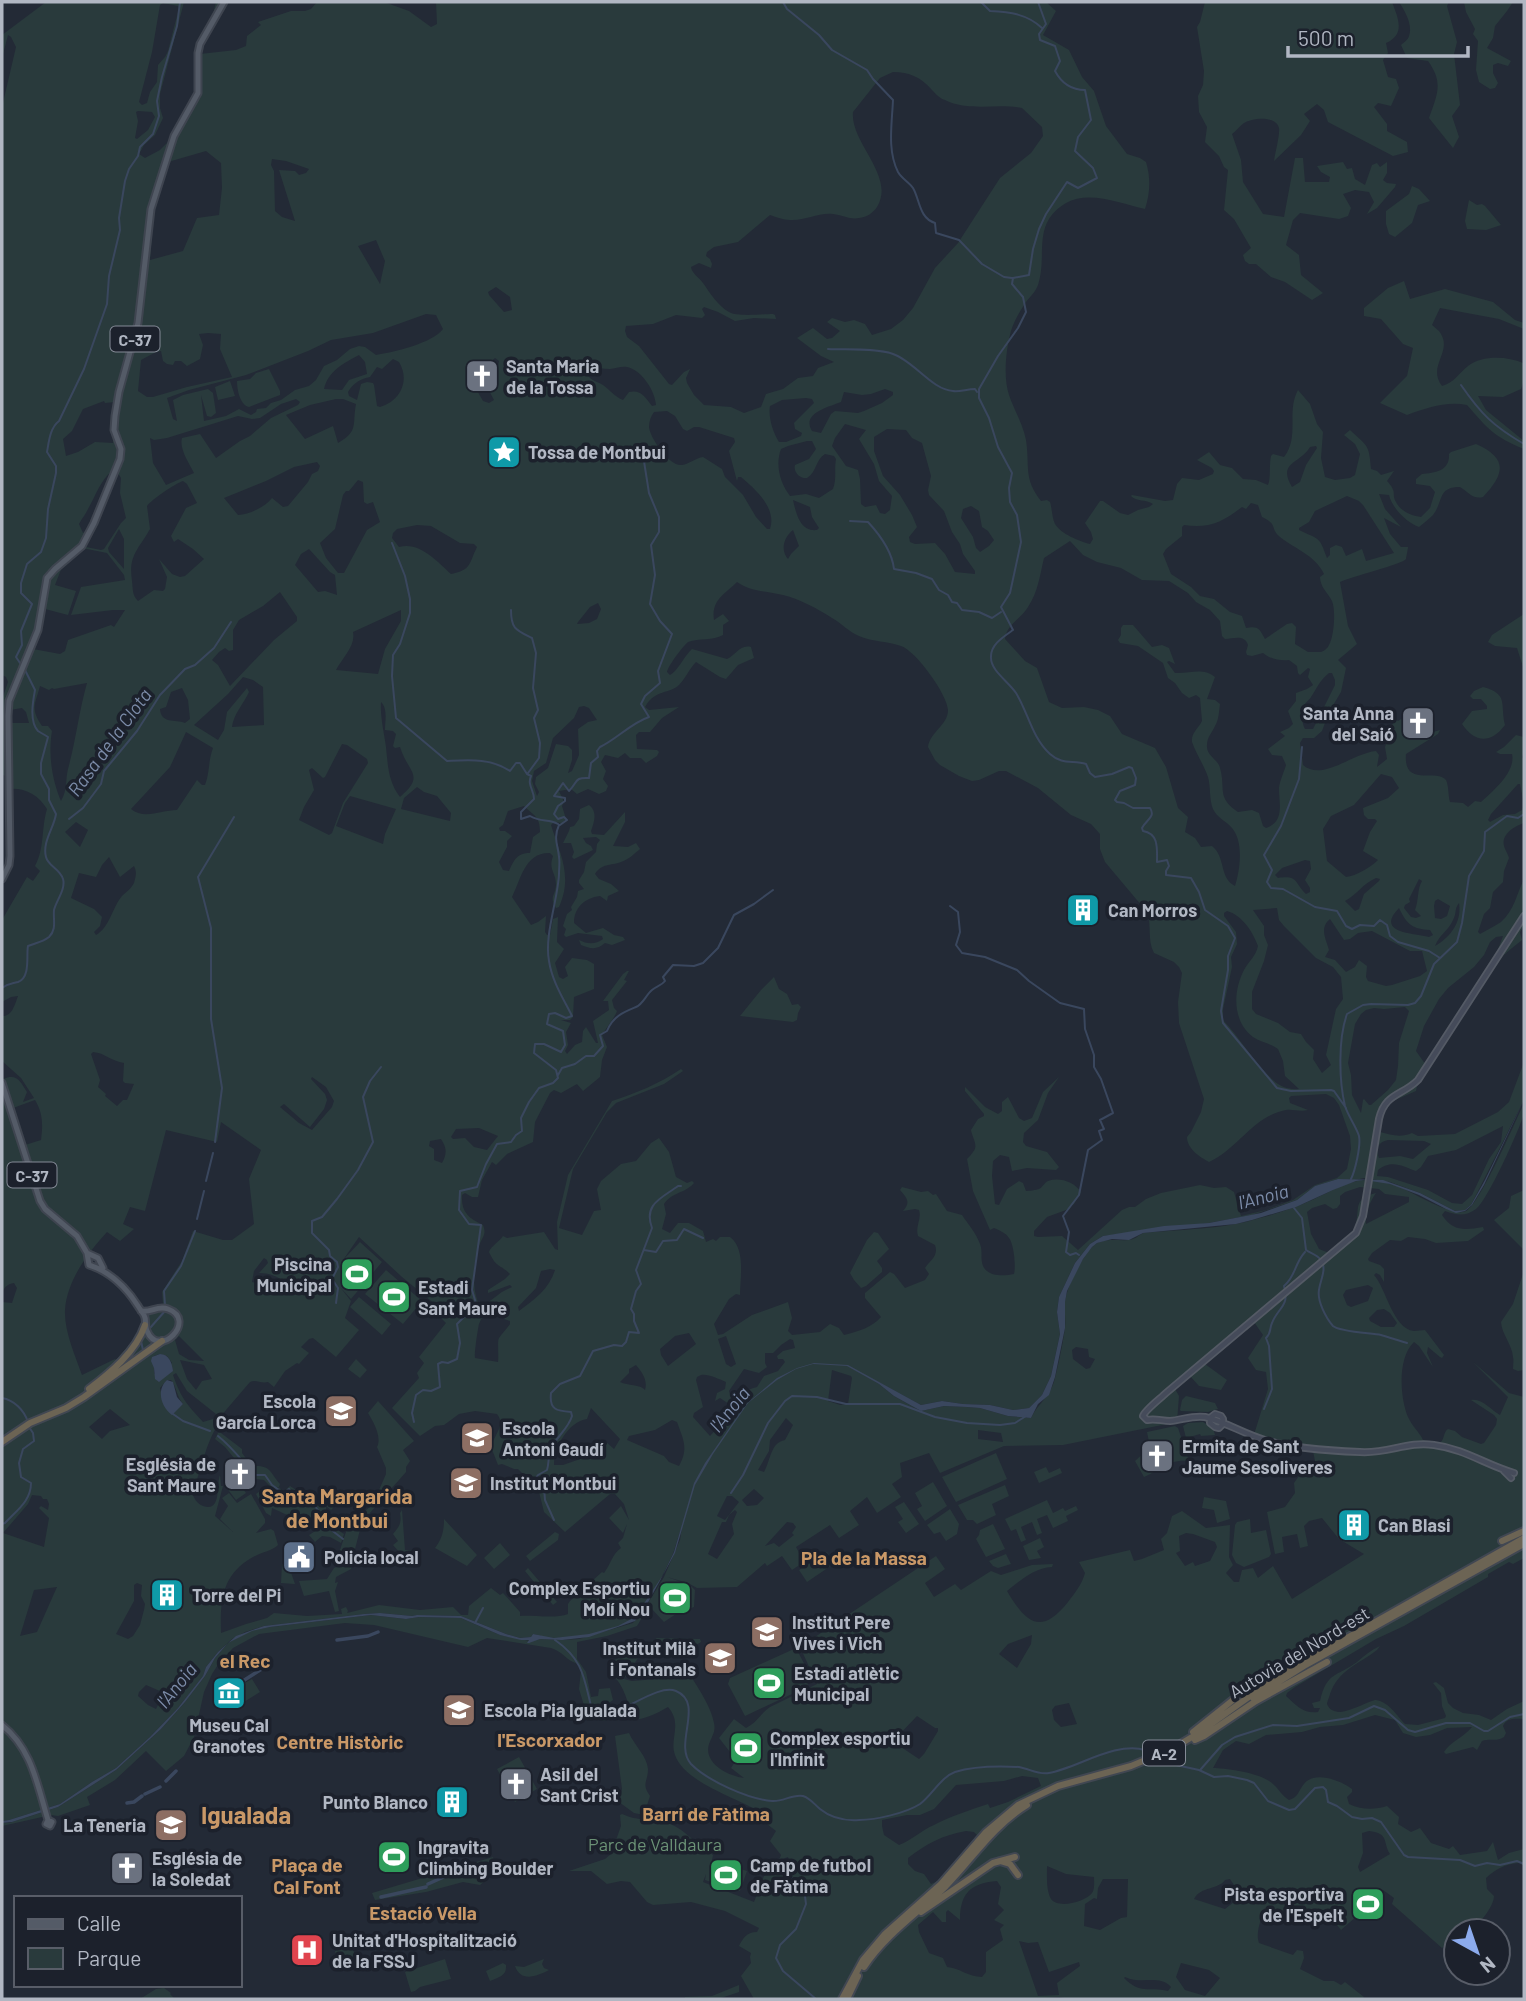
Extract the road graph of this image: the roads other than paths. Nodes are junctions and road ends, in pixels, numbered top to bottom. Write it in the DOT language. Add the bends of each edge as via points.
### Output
graph roads {
  1 [pos="224,2"];
  2 [pos="2,879"];
  3 [pos="1524,916"];
  4 [pos="2,1083"];
  5 [pos="89,1256"];
  6 [pos="97,1265"];
  7 [pos="141,1311"];
  8 [pos="151,1311"];
  9 [pos="146,1322"];
  10 [pos="162,1341"];
  11 [pos="52,1413"];
  12 [pos="1152,1416"];
  13 [pos="1210,1418"];
  14 [pos="1223,1423"];
  15 [pos="1150,1429"];
  16 [pos="2,1442"];
  17 [pos="1513,1475"];
  18 [pos="1524,1531"];
  19 [pos="1524,1538"];
  20 [pos="1503,1541"];
  21 [pos="1524,1544"];
  22 [pos="1327,1662"];
  23 [pos="1233,1700"];
  24 [pos="2,1725"];
  25 [pos="1195,1740"];
  26 [pos="1152,1758"];
  27 [pos="48,1818"];
  28 [pos="1015,1857"];
  29 [pos="995,1862"];
  30 [pos="1018,1875"];
  31 [pos="904,1922"];
  32 [pos="844,1999"];
  1 -- 2 [label="main road, C-37" via="200,44 198,93 174,136 151,209 138,323 115,416 120,459 88,536 47,578 38,630 8,708 10,859"];
  3 -- 12 [label="main road" via="1418,1080 1384,1104 1363,1216 1354,1236 1159,1400"];
  4 -- 5 [label="main road, C-37" via="40,1201 77,1236"];
  5 -- 6 [label="main road, C-37" via="89,1265"];
  5 -- 6 [label="main road, C-37" via="97,1256"];
  6 -- 7 [label="main road, C-37" via="131,1294"];
  7 -- 8 [label="main road"];
  7 -- 9 [label="main road, C-37"];
  8 -- 9 [label="main road"];
  8 -- 10 [label="main road" via="169,1309 178,1320 175,1334"];
  9 -- 10 [label="main road, C-37" via="150,1336"];
  9 -- 11 [label="highway" via="143,1333 110,1372"];
  10 -- 11 [label="highway" via="84,1397"];
  11 -- 16 [label="highway"];
  12 -- 13 [label="main road" via="1170,1421"];
  12 -- 15 [label="main road"];
  13 -- 14 [label="main road" via="1218,1414"];
  13 -- 14 [label="main road" via="1215,1427"];
  14 -- 17 [label="main road" via="1274,1443 1354,1452 1432,1444 1470,1454"];
  18 -- 20 [label="highway"];
  19 -- 26 [label="highway, Autovia del Nord-est / A-2" via="1286,1671 1190,1739"];
  21 -- 25 [label="highway, Autovia del Nord-est / A-2" via="1282,1679"];
  22 -- 25 [label="highway"];
  23 -- 26 [label="highway"];
  24 -- 27 [label="main road" via="20,1743"];
  25 -- 31 [label="highway, Autovia del Nord-est / A-2" via="1156,1760 1058,1790 1023,1808 997,1828 944,1887"];
  26 -- 32 [label="highway, Autovia del Nord-est / A-2" via="1058,1786 1007,1813 941,1884 885,1934 863,1960"];
  28 -- 29 [label="highway"];
  29 -- 30 [label="highway" via="1007,1863"];
  29 -- 31 [label="highway"];
  31 -- 32 [label="highway, Autovia del Nord-est / A-2" via="867,1962"];
}
